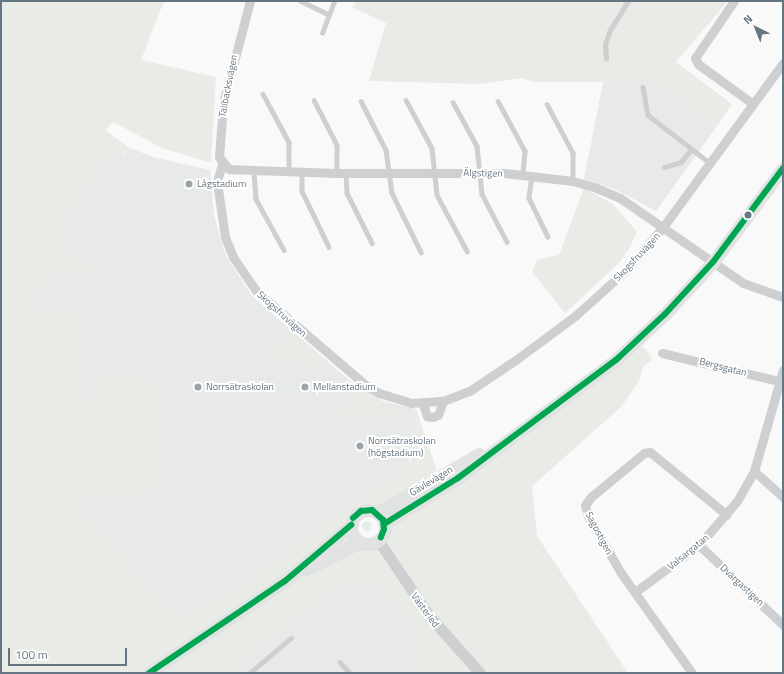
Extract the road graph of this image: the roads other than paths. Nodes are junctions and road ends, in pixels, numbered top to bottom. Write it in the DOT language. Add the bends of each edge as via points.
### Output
graph roads {
  1 [pos="250,1"];
  2 [pos="301,1"];
  3 [pos="334,1"];
  4 [pos="628,1"];
  5 [pos="734,1"];
  6 [pos="328,14"];
  7 [pos="322,33"];
  8 [pos="606,59"];
  9 [pos="783,63"];
  10 [pos="644,87"];
  11 [pos="263,94"];
  12 [pos="314,100"];
  13 [pos="406,100"];
  14 [pos="361,101"];
  15 [pos="498,101"];
  16 [pos="453,102"];
  17 [pos="547,104"];
  18 [pos="753,104"];
  19 [pos="691,149"];
  20 [pos="710,163"];
  21 [pos="225,167"];
  22 [pos="664,167"];
  23 [pos="783,168"];
  24 [pos="254,171"];
  25 [pos="289,172"];
  26 [pos="436,172"];
  27 [pos="480,172"];
  28 [pos="302,173"];
  29 [pos="342,173"];
  30 [pos="390,173"];
  31 [pos="528,175"];
  32 [pos="572,181"];
  33 [pos="663,227"];
  34 [pos="548,237"];
  35 [pos="507,242"];
  36 [pos="372,243"];
  37 [pos="329,246"];
  38 [pos="284,250"];
  39 [pos="467,250"];
  40 [pos="421,252"];
  41 [pos="713,262"];
  42 [pos="783,297"];
  43 [pos="662,353"];
  44 [pos="783,370"];
  45 [pos="782,382"];
  46 [pos="444,401"];
  47 [pos="423,404"];
  48 [pos="507,440"];
  49 [pos="754,471"];
  50 [pos="783,497"];
  51 [pos="377,513"];
  52 [pos="727,515"];
  53 [pos="384,524"];
  54 [pos="351,525"];
  55 [pos="378,540"];
  56 [pos="360,542"];
  57 [pos="699,546"];
  58 [pos="286,580"];
  59 [pos="635,592"];
  60 [pos="783,625"];
  61 [pos="291,638"];
  62 [pos="340,662"];
  63 [pos="251,672"];
  64 [pos="150,673"];
  65 [pos="350,673"];
  66 [pos="480,673"];
  67 [pos="692,673"];
  1 -- 21 [label="street, Tallbacksvägen" via="223,103 219,150"];
  2 -- 6 [label="lane"];
  3 -- 6 [label="lane"];
  4 -- 8 [label="lane" via="610,30 605,45"];
  5 -- 18 [label="street" via="695,58 698,64"];
  6 -- 7 [label="lane"];
  9 -- 18 [label="street, Skogsfruvägen"];
  10 -- 19 [label="lane" via="648,115"];
  11 -- 25 [label="lane" via="289,142"];
  12 -- 29 [label="lane" via="338,145"];
  13 -- 26 [label="lane" via="432,148"];
  14 -- 30 [label="lane" via="386,150"];
  15 -- 31 [label="lane" via="525,151"];
  16 -- 27 [label="lane" via="477,146"];
  17 -- 32 [label="lane" via="573,153"];
  18 -- 20 [label="street, Skogsfruvägen"];
  19 -- 20 [label="lane"];
  19 -- 22 [label="lane" via="681,162"];
  20 -- 33 [label="street, Skogsfruvägen"];
  21 -- 24 [label="street, Älgstigen"];
  21 -- 47 [label="street, Skogsfruvägen" via="217,182 225,237 233,257 257,292 368,387 394,399"];
  23 -- 41 [label="main road, Gävlevägen"];
  24 -- 25 [label="street, Älgstigen"];
  24 -- 38 [label="lane" via="256,199"];
  25 -- 28 [label="street, Älgstigen"];
  26 -- 27 [label="street, Älgstigen"];
  26 -- 30 [label="street, Älgstigen"];
  26 -- 39 [label="lane" via="437,195"];
  27 -- 31 [label="street, Älgstigen"];
  27 -- 35 [label="lane" via="482,194"];
  28 -- 29 [label="street, Älgstigen"];
  28 -- 37 [label="lane" via="302,191"];
  29 -- 30 [label="street, Älgstigen"];
  29 -- 36 [label="lane" via="347,193"];
  30 -- 40 [label="lane" via="392,193"];
  31 -- 32 [label="street, Älgstigen"];
  31 -- 34 [label="lane" via="529,198"];
  32 -- 33 [label="street, Älgstigen" via="608,192"];
  33 -- 41 [label="street, Älgstigen"];
  33 -- 46 [label="street, Skogsfruvägen" via="626,270 562,326 471,390"];
  41 -- 42 [label="street, Älgstigen" via="743,283"];
  41 -- 48 [label="main road, Gävlevägen" via="656,323 616,360 568,398"];
  43 -- 45 [label="street, Bergsgatan"];
  44 -- 45 [label="street, Valsargatan"];
  45 -- 49 [label="street, Valsargatan"];
  46 -- 47 [label="street, Skogsfruvägen"];
  46 -- 47 [label="street" via="438,415 433,417 427,416"];
  48 -- 51 [label="main road, Gävlevägen"];
  48 -- 53 [label="main road, Gävlevägen" via="458,478"];
  49 -- 50 [label="street"];
  49 -- 52 [label="street, Valsargatan"];
  51 -- 53 [label="main road"];
  51 -- 54 [label="main road, Gävlevägen" via="361,511 353,518"];
  52 -- 57 [label="street, Valsargatan"];
  52 -- 59 [label="street, Sagostigen" via="650,452 644,453 591,497 585,505 588,516"];
  53 -- 55 [label="main road" via="383,533"];
  54 -- 56 [label="main road" via="353,535"];
  54 -- 58 [label="main road, Gävlevägen"];
  55 -- 56 [label="main road, Gävlevägen" via="369,544"];
  55 -- 66 [label="street, Västerled" via="430,617"];
  56 -- 58 [label="main road, Gävlevägen"];
  57 -- 59 [label="street, Valsargatan"];
  57 -- 60 [label="street, Dvärgastigen"];
  58 -- 64 [label="main road, Gävlevägen"];
  59 -- 67 [label="street, Sagostigen"];
  61 -- 63 [label="lane"];
  62 -- 65 [label="lane"];
}
